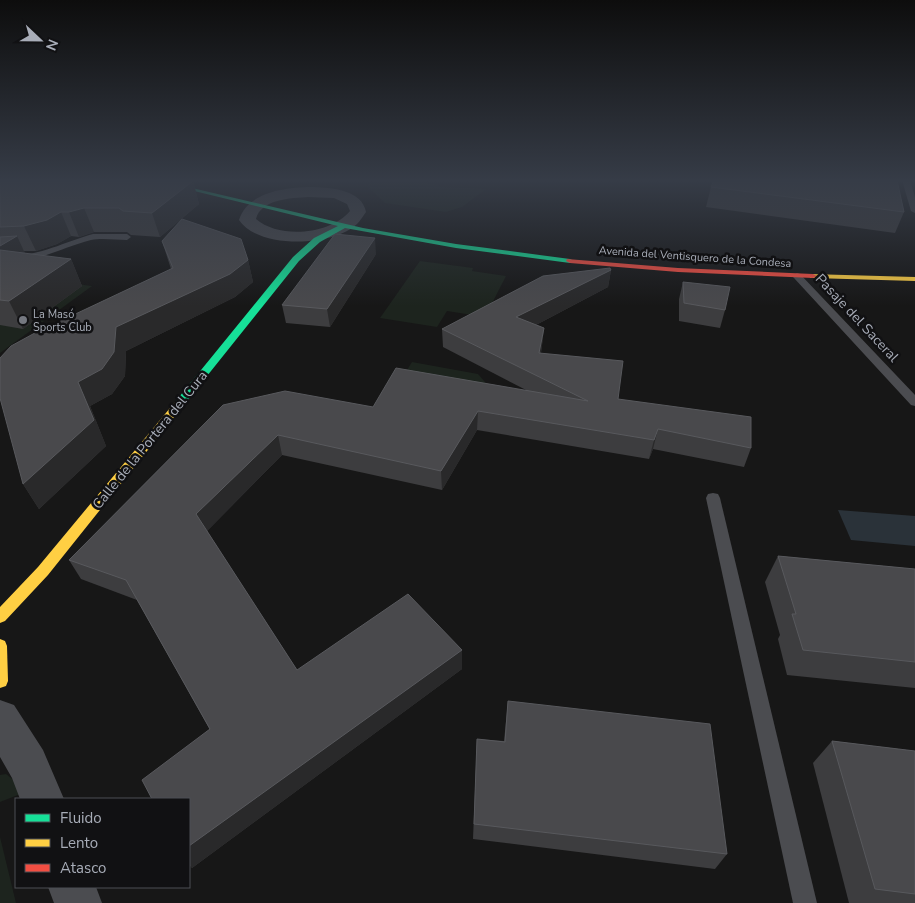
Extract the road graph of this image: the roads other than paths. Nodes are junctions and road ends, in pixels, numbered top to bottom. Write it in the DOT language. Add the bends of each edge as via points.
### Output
graph roads {
  1 [pos="248,222"];
  2 [pos="344,222"];
  3 [pos="348,223"];
  4 [pos="291,236"];
  5 [pos="128,238"];
  6 [pos="0,258"];
  7 [pos="296,259"];
  8 [pos="915,271"];
  9 [pos="797,276"];
  10 [pos="915,279"];
  11 [pos="915,402"];
  12 [pos="713,498"];
  13 [pos="0,617"];
  14 [pos="0,646"];
  15 [pos="0,681"];
  16 [pos="0,720"];
  17 [pos="11,752"];
  18 [pos="41,798"];
  19 [pos="72,888"];
  20 [pos="78,903"];
  21 [pos="804,903"];
  1 -- 4 [label="street" via="266,233"];
  2 -- 3 [label="main road, Avenida del Ventisquero de la Condesa"];
  3 -- 4 [label="street" via="314,234"];
  3 -- 7 [label="main road, Calle de la Portera del Cura" via="317,240"];
  3 -- 8 [label="main road, Avenida del Ventisquero de la Condesa" via="616,257 793,268"];
  3 -- 9 [label="main road, Avenida del Ventisquero de la Condesa" via="457,246 558,259 642,268"];
  4 -- 7 [label="street" via="300,244"];
  5 -- 6 [label="lane" via="94,237 45,254 16,260"];
  7 -- 13 [label="main road, Calle de la Portera del Cura" via="44,572"];
  9 -- 10 [label="main road, Avenida del Ventisquero de la Condesa"];
  9 -- 11 [label="lane, Pasaje del Saceral"];
  12 -- 21 [label="lane"];
  14 -- 15 [label="main road"];
  16 -- 17 [label="street"];
  17 -- 18 [label="street"];
  19 -- 20 [label="street"];
}
